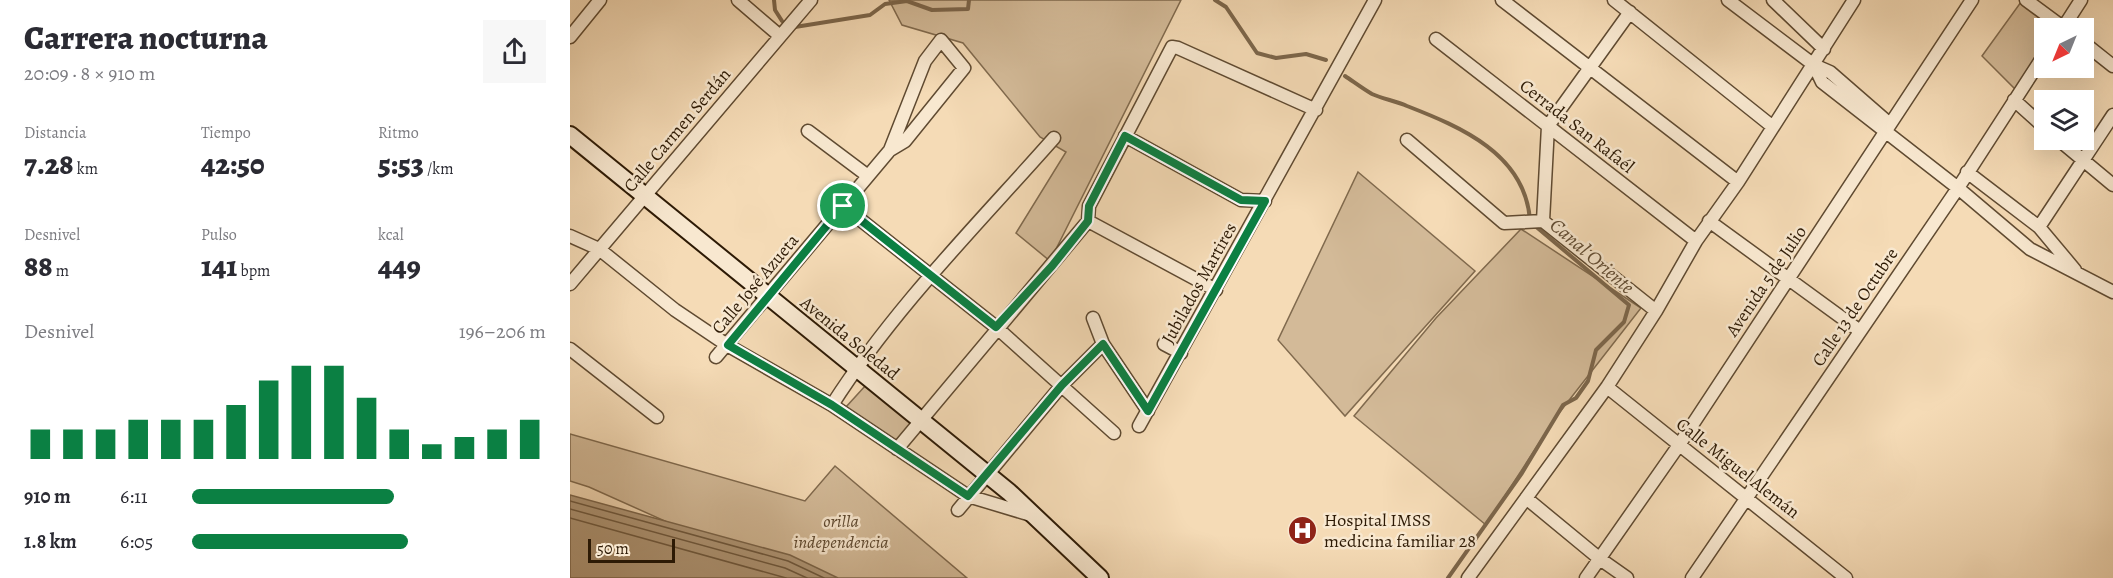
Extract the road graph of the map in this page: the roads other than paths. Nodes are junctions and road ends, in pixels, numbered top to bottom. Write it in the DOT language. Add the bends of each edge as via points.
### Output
graph roads {
  1 [pos="600,0"];
  2 [pos="738,0"];
  3 [pos="811,0"];
  4 [pos="1375,0"];
  5 [pos="1502,0"];
  6 [pos="1614,0"];
  7 [pos="1728,0"];
  8 [pos="1773,0"];
  9 [pos="1854,0"];
  10 [pos="1972,0"];
  11 [pos="2026,0"];
  12 [pos="2081,0"];
  13 [pos="1630,12"];
  14 [pos="2050,18"];
  15 [pos="2069,18"];
  16 [pos="780,36"];
  17 [pos="570,37"];
  18 [pos="1436,39"];
  19 [pos="1824,49"];
  20 [pos="2094,52"];
  21 [pos="1814,65"];
  22 [pos="1589,66"];
  23 [pos="2113,66"];
  24 [pos="2034,70"];
  25 [pos="2014,100"];
  26 [pos="1316,110"];
  27 [pos="2113,115"];
  28 [pos="2034,118"];
  29 [pos="1548,126"];
  30 [pos="1773,127"];
  31 [pos="808,131"];
  32 [pos="1887,131"];
  33 [pos="570,135"];
  34 [pos="1125,136"];
  35 [pos="1054,138"];
  36 [pos="1407,140"];
  37 [pos="890,150"];
  38 [pos="2070,150"];
  39 [pos="2083,161"];
  40 [pos="1967,172"];
  41 [pos="868,176"];
  42 [pos="1738,182"];
  43 [pos="2113,185"];
  44 [pos="1958,188"];
  45 [pos="646,195"];
  46 [pos="1265,201"];
  47 [pos="843,206"];
  48 [pos="1088,221"];
  49 [pos="1543,221"];
  50 [pos="1709,221"];
  51 [pos="2038,227"];
  52 [pos="570,236"];
  53 [pos="1696,241"];
  54 [pos="599,249"];
  55 [pos="932,276"];
  56 [pos="2081,277"];
  57 [pos="1789,279"];
  58 [pos="570,284"];
  59 [pos="1216,290"];
  60 [pos="2113,292"];
  61 [pos="769,297"];
  62 [pos="1656,311"];
  63 [pos="1093,318"];
  64 [pos="996,327"];
  65 [pos="1860,331"];
  66 [pos="1103,344"];
  67 [pos="1164,344"];
  68 [pos="728,345"];
  69 [pos="570,349"];
  70 [pos="1180,353"];
  71 [pos="717,357"];
  72 [pos="855,369"];
  73 [pos="1062,385"];
  74 [pos="1607,387"];
  75 [pos="832,405"];
  76 [pos="1148,411"];
  77 [pos="657,417"];
  78 [pos="921,421"];
  79 [pos="1139,426"];
  80 [pos="1114,434"];
  81 [pos="1679,445"];
  82 [pos="897,449"];
  83 [pos="986,474"];
  84 [pos="968,496"];
  85 [pos="1747,497"];
  86 [pos="1526,498"];
  87 [pos="958,510"];
  88 [pos="1035,516"];
  89 [pos="1600,559"];
  90 [pos="1100,578"];
  91 [pos="1468,578"];
  92 [pos="1586,578"];
  93 [pos="1627,578"];
  94 [pos="1692,578"];
  95 [pos="1846,578"];
  1 -- 17 [label="street"];
  2 -- 16 [label="street"];
  3 -- 16 [label="street, Calle Carmen Serdán"];
  4 -- 26 [label="street, Jubilados Martires"];
  5 -- 22 [label="street"];
  6 -- 13 [label="street"];
  7 -- 21 [label="street"];
  8 -- 19 [label="street"];
  9 -- 19 [label="street"];
  10 -- 32 [label="street, Avenida 5 de Julio"];
  11 -- 14 [label="street"];
  12 -- 15 [label="street"];
  13 -- 22 [label="street"];
  13 -- 30 [label="street"];
  16 -- 45 [label="street, Calle Carmen Serdán"];
  18 -- 29 [label="street, Cerrada San Rafaél"];
  19 -- 21 [label="street"];
  20 -- 23 [label="street"];
  21 -- 30 [label="street"];
  21 -- 32 [label="street" via="1822,82"];
  22 -- 29 [label="street"];
  22 -- 42 [label="street"];
  24 -- 25 [label="street, Calle 13 de Octubre"];
  25 -- 28 [label="street"];
  25 -- 40 [label="street, Calle 13 de Octubre"];
  26 -- 34 [label="street" via="1172,47"];
  26 -- 46 [label="street, Jubilados Martires"];
  27 -- 39 [label="street"];
  29 -- 49 [label="street"];
  29 -- 53 [label="street, Cerrada San Rafaél"];
  30 -- 42 [label="street"];
  31 -- 41 [label="street"];
  32 -- 44 [label="street"];
  32 -- 57 [label="street, Avenida 5 de Julio"];
  33 -- 45 [label="main road, Avenida Soledad"];
  34 -- 46 [label="street" via="1241,200"];
  34 -- 48 [label="street" via="1089,206"];
  35 -- 55 [label="street"];
  36 -- 49 [label="street" via="1504,223"];
  37 -- 37 [label="street, Calle José Azueta" via="925,61 941,40 964,68 905,141"];
  37 -- 41 [label="street, Calle José Azueta"];
  38 -- 39 [label="street"];
  39 -- 43 [label="street"];
  39 -- 51 [label="street"];
  40 -- 44 [label="street, Calle 13 de Octubre"];
  40 -- 51 [label="street"];
  41 -- 47 [label="street, Calle José Azueta"];
  42 -- 50 [label="street"];
  44 -- 56 [label="street" via="2030,249"];
  44 -- 65 [label="street, Calle 13 de Octubre"];
  45 -- 54 [label="street, Calle Carmen Serdán"];
  45 -- 61 [label="main road, Avenida Soledad"];
  46 -- 59 [label="street, Jubilados Martires"];
  47 -- 55 [label="street"];
  47 -- 61 [label="street, Calle José Azueta"];
  48 -- 59 [label="street"];
  48 -- 64 [label="street"];
  49 -- 62 [label="street"];
  50 -- 53 [label="street"];
  50 -- 57 [label="street"];
  51 -- 56 [label="street"];
  52 -- 54 [label="street"];
  53 -- 62 [label="street"];
  54 -- 58 [label="street, Calle Carmen Serdán"];
  54 -- 68 [label="street" via="675,310"];
  55 -- 64 [label="street"];
  55 -- 72 [label="street"];
  56 -- 60 [label="street"];
  57 -- 65 [label="street"];
  57 -- 81 [label="street, Avenida 5 de Julio"];
  59 -- 70 [label="street, Jubilados Martires"];
  61 -- 68 [label="street, Calle José Azueta"];
  61 -- 72 [label="main road, Avenida Soledad"];
  62 -- 74 [label="street"];
  63 -- 66 [label="street"];
  64 -- 73 [label="street"];
  64 -- 78 [label="street"];
  65 -- 85 [label="street, Calle 13 de Octubre"];
  66 -- 73 [label="street"];
  66 -- 76 [label="street"];
  67 -- 70 [label="street"];
  68 -- 71 [label="street, Calle José Azueta"];
  68 -- 75 [label="street"];
  69 -- 77 [label="street"];
  70 -- 76 [label="street, Jubilados Martires"];
  72 -- 75 [label="street"];
  72 -- 78 [label="main road, Avenida Soledad"];
  73 -- 80 [label="street"];
  73 -- 83 [label="street"];
  74 -- 81 [label="street, Calle Miguel Alemán"];
  74 -- 86 [label="street"];
  75 -- 82 [label="street"];
  76 -- 79 [label="street, Jubilados Martires"];
  78 -- 82 [label="street"];
  78 -- 83 [label="main road, Avenida Soledad"];
  81 -- 85 [label="street, Calle Miguel Alemán"];
  81 -- 89 [label="street, Avenida 5 de Julio"];
  82 -- 84 [label="street"];
  83 -- 84 [label="street"];
  83 -- 88 [label="main road, Avenida Soledad"];
  84 -- 87 [label="street"];
  84 -- 88 [label="street"];
  85 -- 94 [label="street, Calle 13 de Octubre"];
  85 -- 95 [label="street, Calle Miguel Alemán"];
  86 -- 89 [label="street"];
  86 -- 91 [label="street"];
  88 -- 90 [label="main road, Avenida Soledad"];
  89 -- 92 [label="street, Avenida 5 de Julio"];
  89 -- 93 [label="street"];
}
